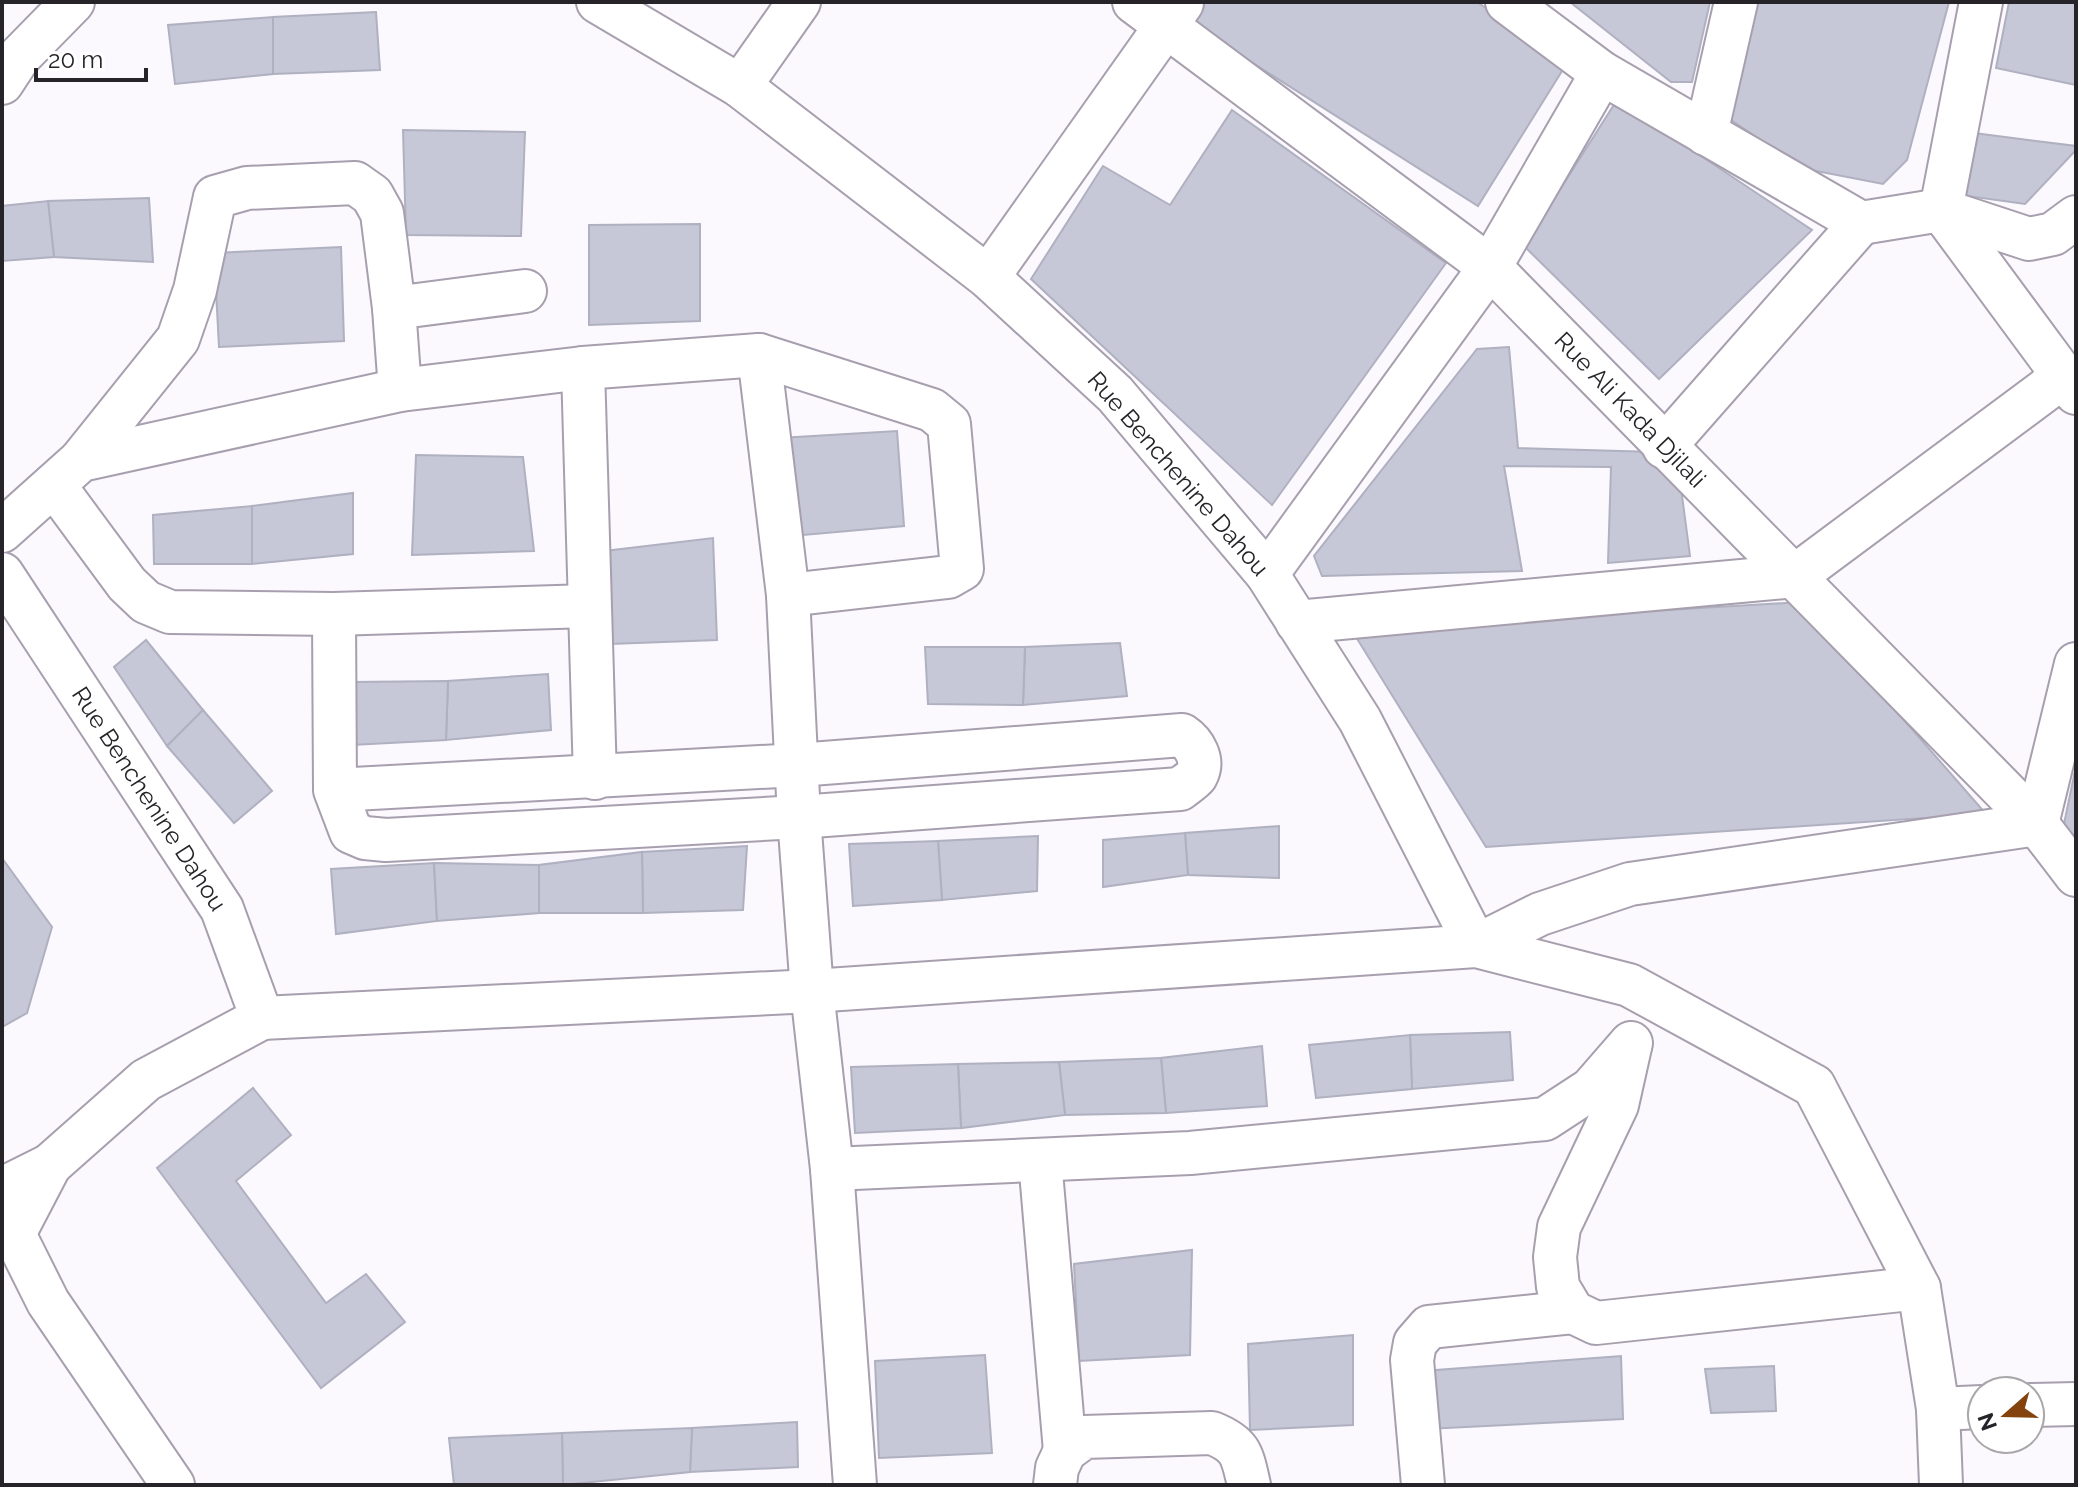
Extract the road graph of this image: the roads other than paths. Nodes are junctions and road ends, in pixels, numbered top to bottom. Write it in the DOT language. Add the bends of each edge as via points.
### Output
graph roads {
  1 [pos="73,2"];
  2 [pos="598,2"];
  3 [pos="799,2"];
  4 [pos="1507,2"];
  5 [pos="1736,2"];
  6 [pos="1981,2"];
  7 [pos="1161,10"];
  8 [pos="1602,73"];
  9 [pos="2,83"];
  10 [pos="740,86"];
  11 [pos="1706,134"];
  12 [pos="1941,210"];
  13 [pos="2076,217"];
  14 [pos="1861,223"];
  15 [pos="1490,267"];
  16 [pos="988,277"];
  17 [pos="525,291"];
  18 [pos="394,308"];
  19 [pos="759,355"];
  20 [pos="583,368"];
  21 [pos="2070,384"];
  22 [pos="400,390"];
  23 [pos="1664,447"];
  24 [pos="67,473"];
  25 [pos="2,531"];
  26 [pos="2,574"];
  27 [pos="1267,574"];
  28 [pos="1795,576"];
  29 [pos="788,595"];
  30 [pos="589,606"];
  31 [pos="334,614"];
  32 [pos="1297,622"];
  33 [pos="2076,664"];
  34 [pos="798,765"];
  35 [pos="595,778"];
  36 [pos="335,790"];
  37 [pos="799,817"];
  38 [pos="2037,824"];
  39 [pos="2076,875"];
  40 [pos="1476,946"];
  41 [pos="1629,985"];
  42 [pos="812,991"];
  43 [pos="262,1018"];
  44 [pos="1631,1043"];
  45 [pos="1040,1160"];
  46 [pos="50,1165"];
  47 [pos="832,1169"];
  48 [pos="2,1189"];
  49 [pos="6,1234"];
  50 [pos="2,1278"];
  51 [pos="1919,1288"];
  52 [pos="48,1302"];
  53 [pos="1573,1312"];
  54 [pos="2076,1404"];
  55 [pos="2046,1405"];
  56 [pos="1966,1408"];
  57 [pos="1938,1409"];
  58 [pos="1060,1468"];
  59 [pos="1941,1484"];
  60 [pos="173,1485"];
  61 [pos="855,1485"];
  62 [pos="1249,1485"];
  63 [pos="1423,1485"];
  64 [pos="1915,1485"];
  1 -- 9 [label="street" via="19,57"];
  2 -- 10 [label="street, Rue Benchenine Dahou"];
  3 -- 10 [label="street"];
  4 -- 8 [label="street"];
  5 -- 11 [label="street"];
  6 -- 12 [label="street"];
  7 -- 15 [label="street, Rue Ali Kada Djilali"];
  7 -- 16 [label="street"];
  8 -- 11 [label="street"];
  8 -- 15 [label="street"];
  10 -- 16 [label="street, Rue Benchenine Dahou"];
  11 -- 14 [label="street"];
  12 -- 13 [label="street" via="2029,239 2053,234"];
  12 -- 14 [label="street"];
  12 -- 21 [label="street"];
  14 -- 23 [label="street"];
  15 -- 23 [label="street, Rue Ali Kada Djilali"];
  15 -- 27 [label="street"];
  16 -- 27 [label="street, Rue Benchenine Dahou" via="1115,394"];
  17 -- 18 [label="street"];
  18 -- 22 [label="street"];
  18 -- 24 [label="street" via="382,213 372,195 355,183 247,188 215,197 195,290 178,339"];
  19 -- 20 [label="street"];
  19 -- 29 [label="street"];
  19 -- 29 [label="street" via="932,410 949,424 962,569 948,577"];
  20 -- 22 [label="street"];
  20 -- 30 [label="street"];
  21 -- 28 [label="street"];
  22 -- 24 [label="street"];
  23 -- 28 [label="street, Rue Ali Kada Djilali"];
  24 -- 25 [label="street"];
  24 -- 31 [label="street" via="127,584 146,602 170,612"];
  26 -- 43 [label="street, Rue Benchenine Dahou" via="222,909"];
  27 -- 32 [label="street, Rue Benchenine Dahou"];
  28 -- 32 [label="street"];
  28 -- 38 [label="street, Rue Ali Kada Djilali"];
  29 -- 34 [label="street"];
  30 -- 31 [label="street"];
  30 -- 35 [label="street"];
  31 -- 36 [label="street"];
  32 -- 40 [label="street, Rue Benchenine Dahou" via="1360,720"];
  33 -- 38 [label="street"];
  34 -- 35 [label="street"];
  34 -- 37 [label="street"];
  34 -- 37 [label="street" via="1182,735 1192,742 1199,763 1195,776 1180,789"];
  35 -- 36 [label="street"];
  36 -- 37 [label="street" via="351,832 386,840"];
  37 -- 42 [label="street"];
  38 -- 39 [label="street, Rue Ali Kada Djilali"];
  38 -- 40 [label="street" via="1630,884 1540,914"];
  40 -- 41 [label="street"];
  40 -- 42 [label="street"];
  41 -- 44 [label="street"];
  41 -- 51 [label="street" via="1814,1086"];
  42 -- 43 [label="street"];
  42 -- 47 [label="street"];
  43 -- 46 [label="street" via="146,1080"];
  44 -- 45 [label="street" via="1591,1089 1545,1119 1190,1153"];
  44 -- 53 [label="street" via="1617,1105 1559,1227 1558,1287"];
  45 -- 47 [label="street"];
  45 -- 58 [label="street"];
  46 -- 48 [label="street"];
  46 -- 49 [label="street"];
  47 -- 61 [label="street"];
  49 -- 52 [label="street"];
  50 -- 52 [label="street"];
  51 -- 53 [label="street" via="1596,1323"];
  51 -- 57 [label="street"];
  52 -- 60 [label="street"];
  53 -- 63 [label="street" via="1429,1327 1415,1343"];
  54 -- 55 [label="street"];
  56 -- 57 [label="street"];
  57 -- 59 [label="street"];
  58 -- 62 [label="street" via="1084,1437 1212,1433 1231,1440"];
  59 -- 64 [label="street"];
}
